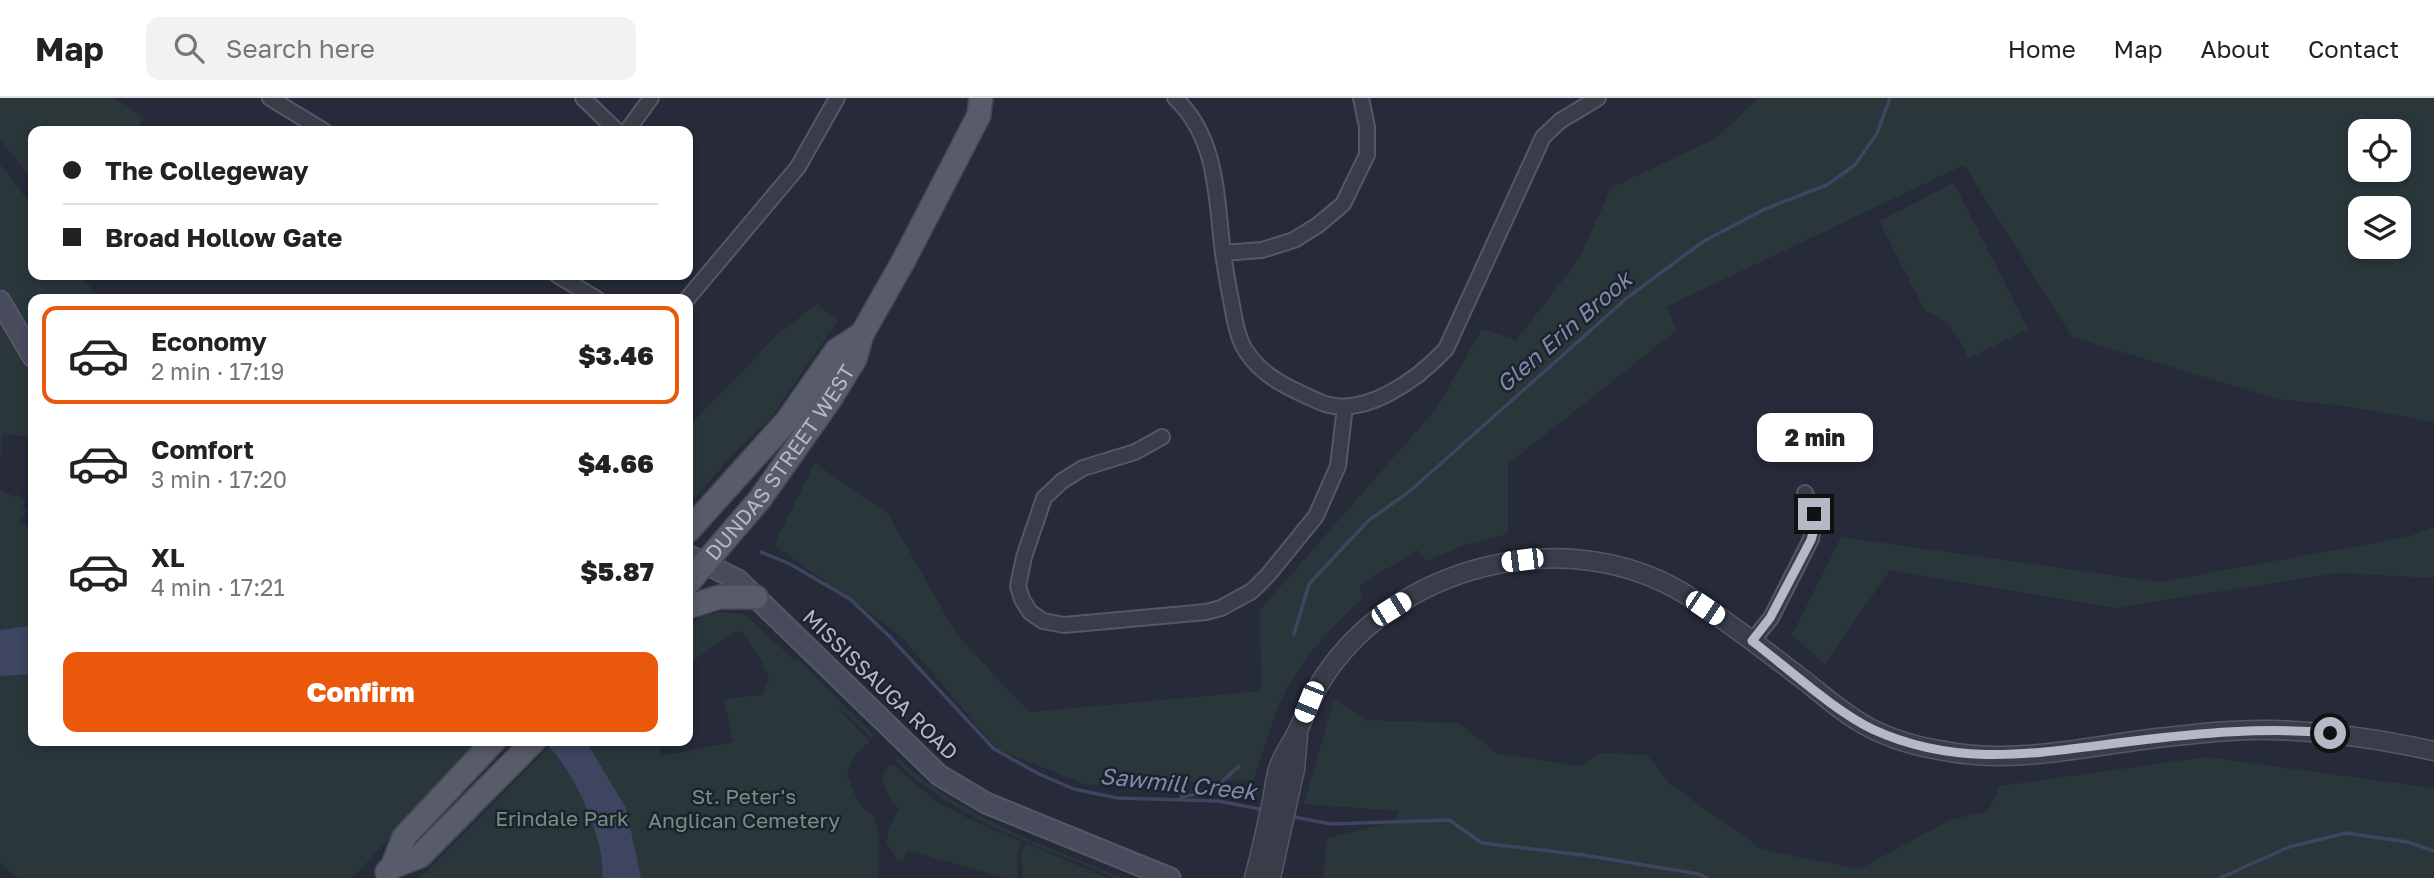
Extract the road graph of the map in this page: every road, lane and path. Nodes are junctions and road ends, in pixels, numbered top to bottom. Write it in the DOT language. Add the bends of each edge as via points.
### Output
graph roads {
  1 [pos="270,98"];
  2 [pos="583,98"];
  3 [pos="651,98"];
  4 [pos="837,98"];
  5 [pos="999,98"];
  6 [pos="1175,98"];
  7 [pos="1361,98"];
  8 [pos="1598,98"];
  9 [pos="980,107"];
  10 [pos="316,126"];
  11 [pos="612,126"];
  12 [pos="631,126"];
  13 [pos="1223,253"];
  14 [pos="565,280"];
  15 [pos="589,294"];
  16 [pos="691,294"];
  17 [pos="0,301"];
  18 [pos="862,334"];
  19 [pos="28,349"];
  20 [pos="1345,407"];
  21 [pos="1162,438"];
  22 [pos="1805,493"];
  23 [pos="693,525"];
  24 [pos="697,559"];
  25 [pos="756,597"];
  26 [pos="693,605"];
  27 [pos="1752,641"];
  28 [pos="529,746"];
  29 [pos="488,748"];
  30 [pos="2434,751"];
  31 [pos="1269,851"];
  32 [pos="387,872"];
  33 [pos="1170,878"];
  34 [pos="1255,878"];
  35 [pos="1271,878"];
  1 -- 10 [label="street"];
  2 -- 11 [label="street"];
  3 -- 12 [label="street"];
  4 -- 16 [label="street" via="799,167"];
  5 -- 9 [label="main road, DUNDAS STREET WEST"];
  6 -- 13 [label="street" via="1187,109 1205,141"];
  7 -- 13 [label="street" via="1367,155 1343,204 1294,240 1262,250"];
  8 -- 20 [label="street" via="1543,137 1446,349 1403,388"];
  9 -- 18 [label="main road, DUNDAS STREET WEST"];
  13 -- 20 [label="street" via="1246,351 1282,386 1327,405"];
  14 -- 15 [label="street"];
  17 -- 19 [label="main road"];
  18 -- 23 [label="main road, DUNDAS STREET WEST" via="836,351 787,421"];
  18 -- 24 [label="main road, DUNDAS STREET WEST" via="855,359 760,499"];
  20 -- 21 [label="street" via="1338,466 1316,516 1252,591 1206,612 1105,622 1064,625 1043,621 1030,612 1018,586 1044,498 1083,468 1135,452"];
  22 -- 27 [label="street" via="1814,514 1811,540 1770,618"];
  24 -- 25 [label="main road, MISSISSAUGA ROAD" via="738,580"];
  25 -- 26 [label="main road" via="719,597"];
  25 -- 33 [label="main road, MISSISSAUGA ROAD" via="939,775 986,803"];
  27 -- 30 [label="street" via="1870,728 1947,752 2020,756 2166,737 2267,730 2346,735"];
  27 -- 31 [label="street" via="1685,594 1617,566 1541,557 1503,562 1441,582 1391,609 1363,631 1331,667 1299,729"];
  28 -- 32 [label="main road" via="421,856"];
  29 -- 32 [label="main road" via="404,837"];
  31 -- 34 [label="street"];
  31 -- 35 [label="street"];
}
